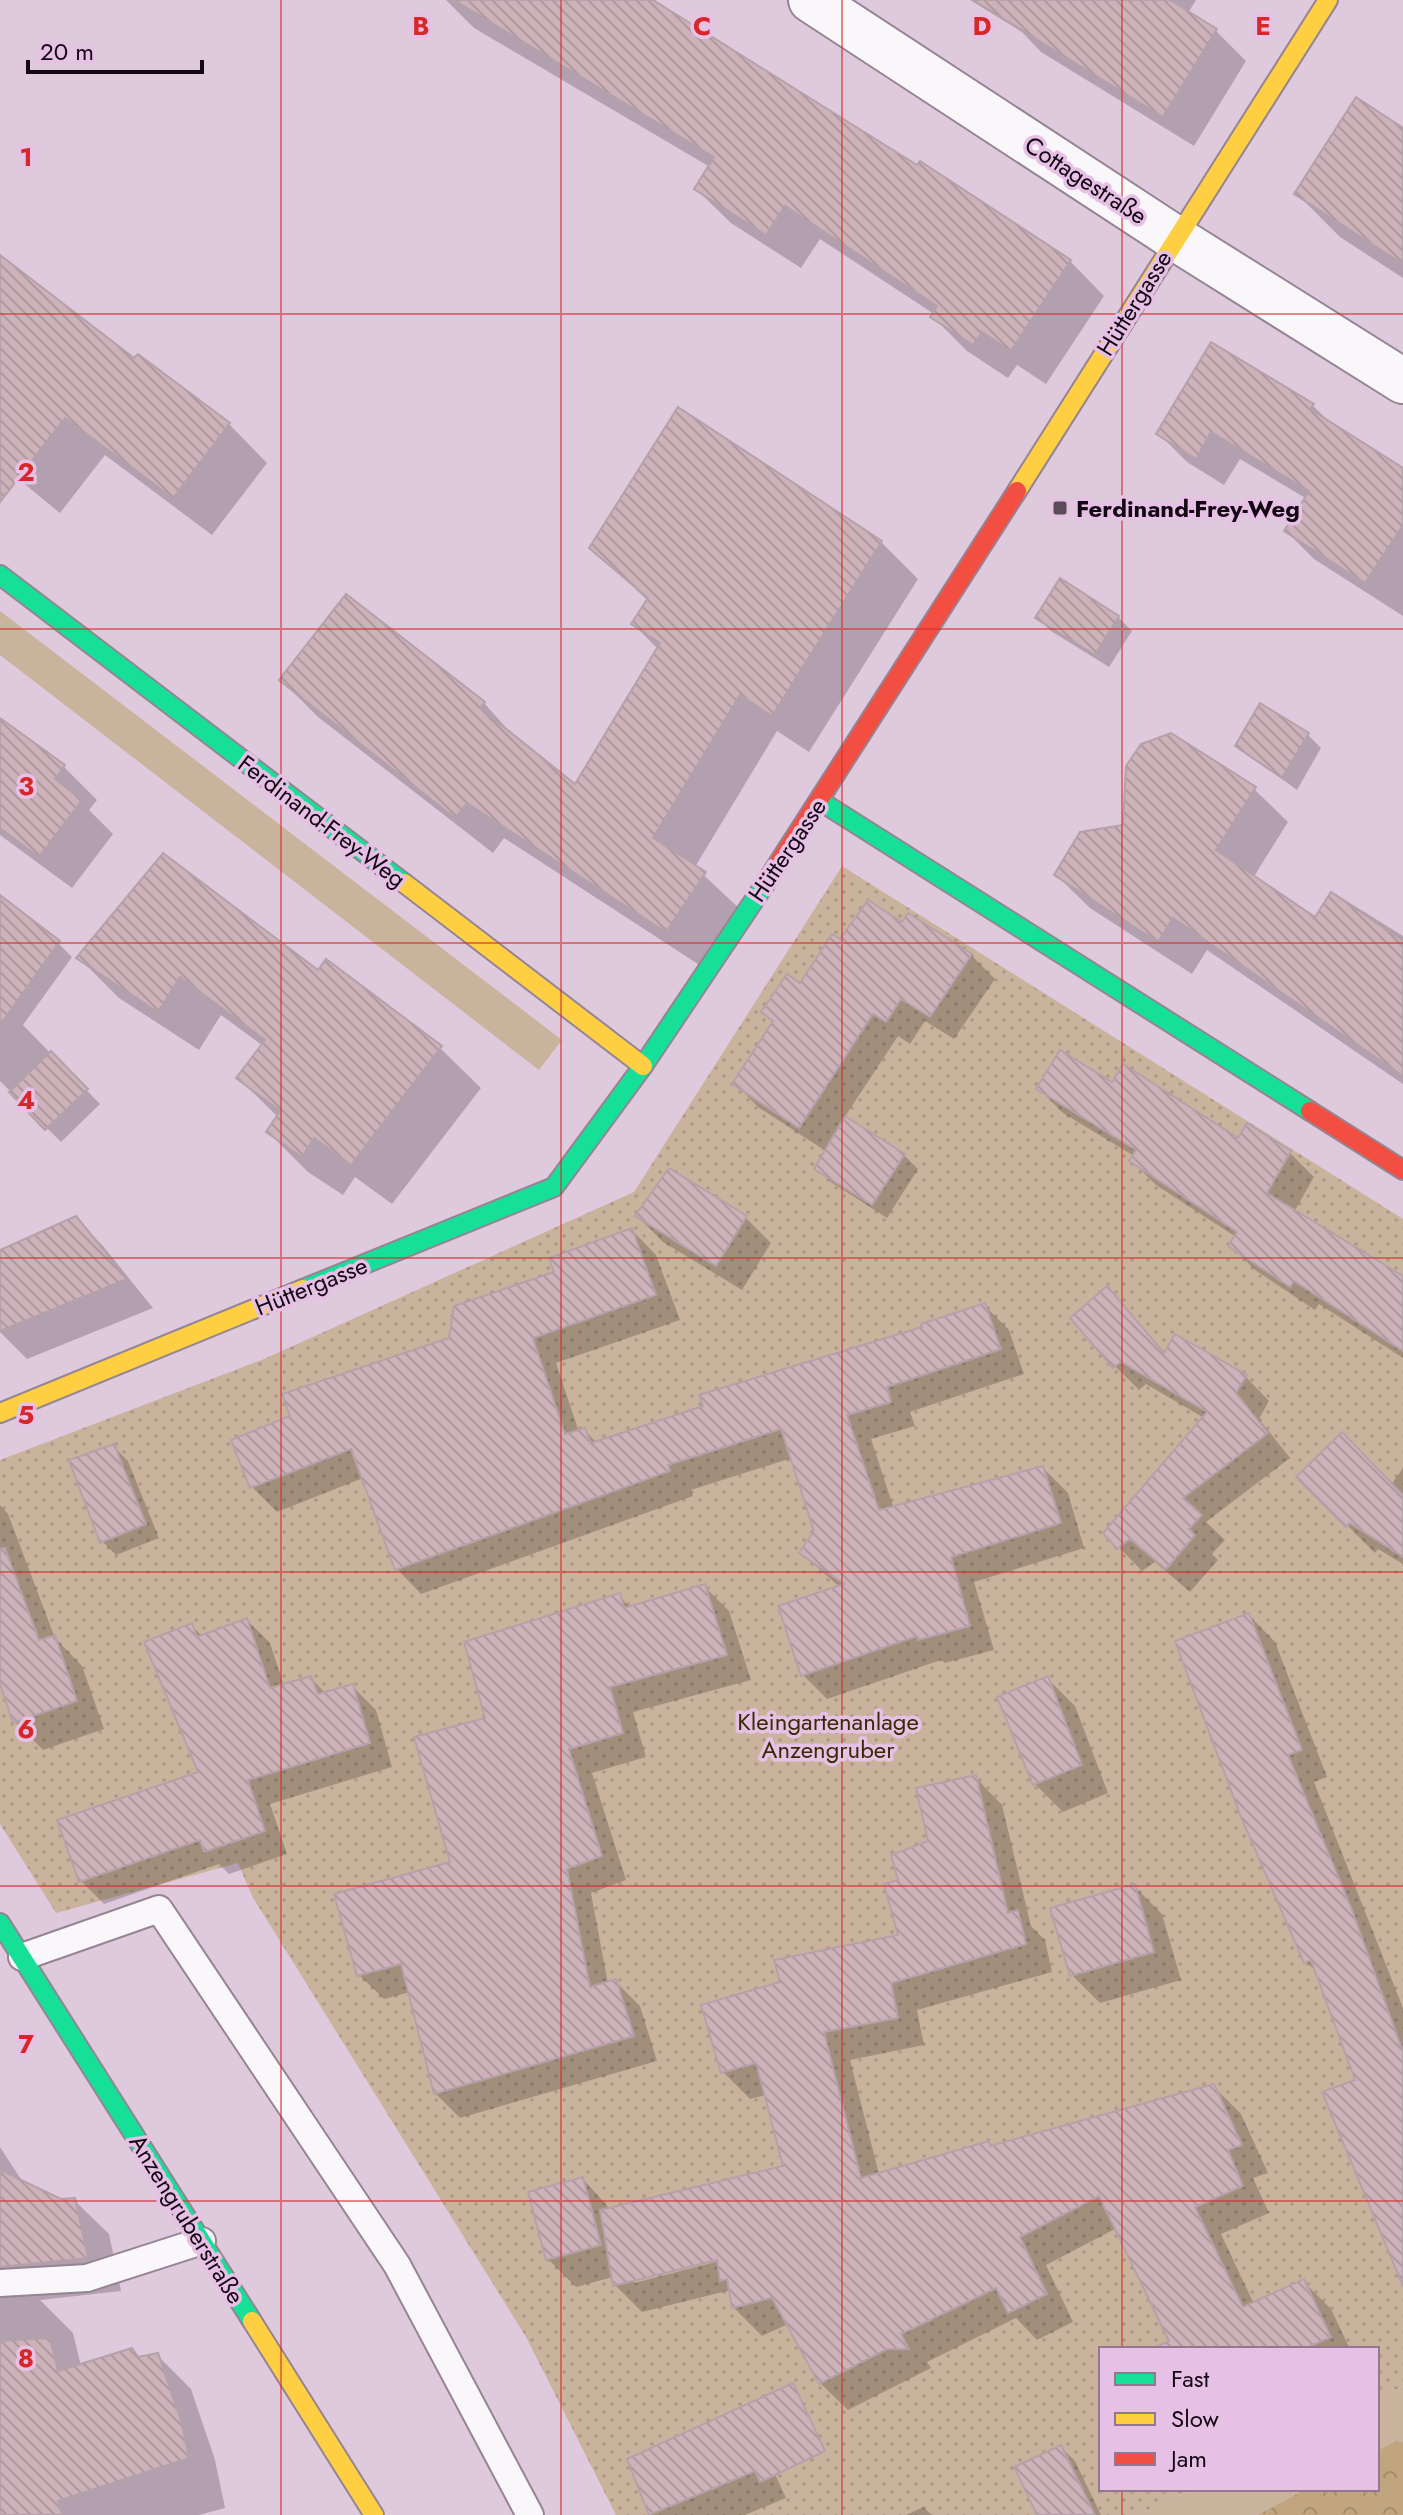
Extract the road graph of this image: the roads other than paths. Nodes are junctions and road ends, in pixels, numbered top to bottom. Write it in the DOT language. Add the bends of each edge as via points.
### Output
graph roads {
  1 [pos="811,0"];
  2 [pos="1328,0"];
  3 [pos="1175,238"];
  4 [pos="1403,381"];
  5 [pos="0,575"];
  6 [pos="820,801"];
  7 [pos="643,1066"];
  8 [pos="1403,1170"];
  9 [pos="0,1413"];
  10 [pos="0,1923"];
  11 [pos="22,1957"];
  12 [pos="202,2241"];
  13 [pos="0,2283"];
  14 [pos="374,2515"];
  15 [pos="530,2515"];
  1 -- 3 [label="street, Cottagestraße"];
  2 -- 3 [label="street, Hüttergasse"];
  3 -- 4 [label="street, Cottagestraße"];
  3 -- 6 [label="street, Hüttergasse"];
  5 -- 7 [label="street, Ferdinand-Frey-Weg"];
  6 -- 7 [label="street, Hüttergasse"];
  6 -- 8 [label="street"];
  7 -- 9 [label="street, Hüttergasse" via="554,1187"];
  10 -- 11 [label="street, Anzengruberstraße"];
  11 -- 12 [label="street, Anzengruberstraße"];
  11 -- 15 [label="lane" via="159,1909 397,2265"];
  12 -- 13 [label="lane" via="87,2278"];
  12 -- 14 [label="street, Anzengruberstraße"];
}
